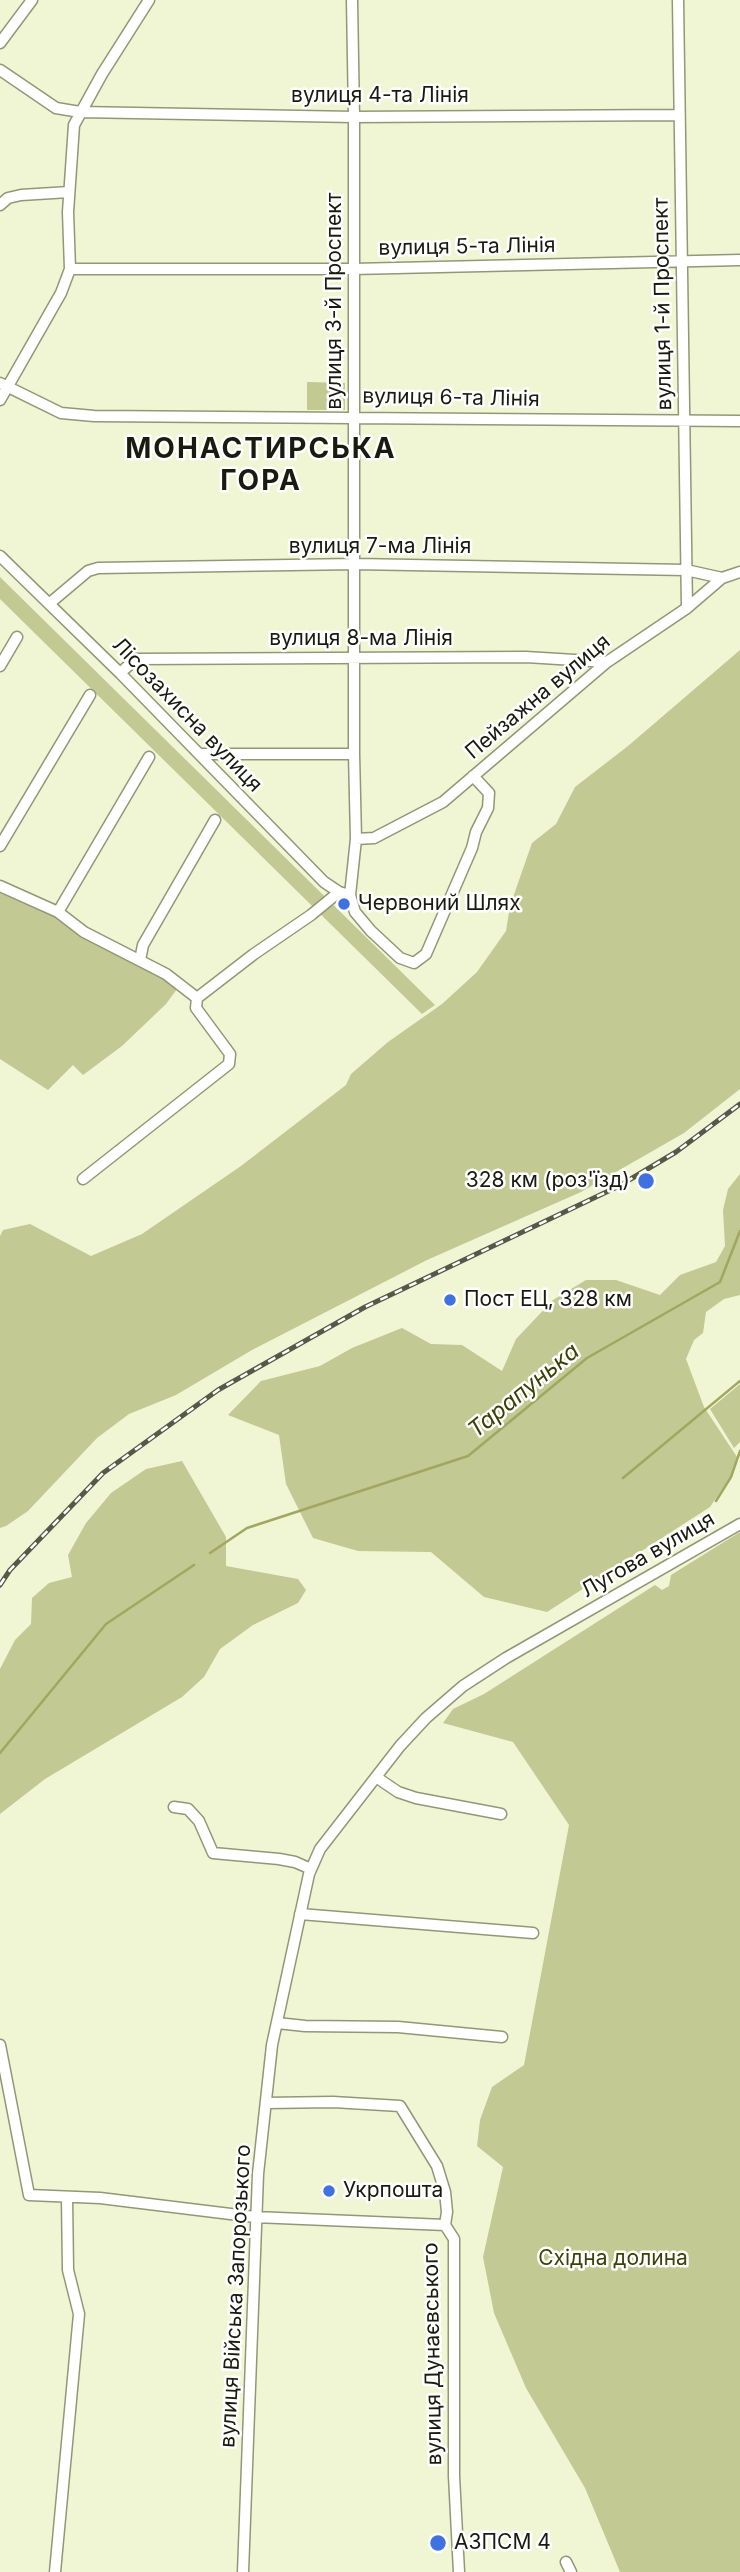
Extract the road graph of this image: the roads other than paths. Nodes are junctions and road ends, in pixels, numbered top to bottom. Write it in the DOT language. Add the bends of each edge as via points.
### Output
graph roads {
  1 [pos="32,0"];
  2 [pos="149,0"];
  3 [pos="352,0"];
  4 [pos="678,0"];
  5 [pos="0,43"];
  6 [pos="0,70"];
  7 [pos="80,112"];
  8 [pos="680,115"];
  9 [pos="354,117"];
  10 [pos="69,192"];
  11 [pos="0,205"];
  12 [pos="740,260"];
  13 [pos="682,262"];
  14 [pos="353,269"];
  15 [pos="70,270"];
  16 [pos="3,385"];
  17 [pos="0,400"];
  18 [pos="355,416"];
  19 [pos="684,421"];
  20 [pos="740,421"];
  21 [pos="0,556"];
  22 [pos="355,564"];
  23 [pos="686,570"];
  24 [pos="740,572"];
  25 [pos="722,578"];
  26 [pos="50,603"];
  27 [pos="687,608"];
  28 [pos="17,637"];
  29 [pos="354,659"];
  30 [pos="607,662"];
  31 [pos="0,666"];
  32 [pos="120,673"];
  33 [pos="90,695"];
  34 [pos="198,754"];
  35 [pos="354,754"];
  36 [pos="149,757"];
  37 [pos="473,776"];
  38 [pos="215,820"];
  39 [pos="356,839"];
  40 [pos="0,846"];
  41 [pos="0,887"];
  42 [pos="344,894"];
  43 [pos="58,912"];
  44 [pos="140,960"];
  45 [pos="197,1003"];
  46 [pos="83,1179"];
  47 [pos="740,1524"];
  48 [pos="575,1619"];
  49 [pos="376,1777"];
  50 [pos="174,1807"];
  51 [pos="501,1814"];
  52 [pos="312,1869"];
  53 [pos="300,1914"];
  54 [pos="533,1933"];
  55 [pos="277,2023"];
  56 [pos="502,2037"];
  57 [pos="0,2045"];
  58 [pos="266,2103"];
  59 [pos="67,2198"];
  60 [pos="255,2217"];
  61 [pos="445,2225"];
  62 [pos="55,2572"];
  63 [pos="243,2572"];
  64 [pos="459,2572"];
  1 -- 5 [label="street"];
  2 -- 7 [label="street"];
  3 -- 9 [label="street, вулиця 3-й Проспект"];
  4 -- 8 [label="street, вулиця 1-й Проспект"];
  6 -- 7 [label="street, вулиця 4-та Лінія" via="56,108"];
  7 -- 9 [label="street, вулиця 4-та Лінія"];
  7 -- 10 [label="street" via="74,125"];
  8 -- 9 [label="street, вулиця 4-та Лінія"];
  8 -- 13 [label="street, вулиця 1-й Проспект"];
  9 -- 14 [label="street, вулиця 3-й Проспект"];
  10 -- 11 [label="street" via="21,195"];
  10 -- 15 [label="street"];
  12 -- 13 [label="street, вулиця 5-та Лінія"];
  13 -- 14 [label="street, вулиця 5-та Лінія"];
  13 -- 19 [label="street, вулиця 1-й Проспект"];
  14 -- 15 [label="street, вулиця 5-та Лінія"];
  14 -- 18 [label="street, вулиця 3-й Проспект"];
  15 -- 16 [label="street" via="61,293"];
  16 -- 17 [label="street"];
  16 -- 18 [label="street, вулиця 6-та Лінія" via="61,414"];
  18 -- 19 [label="street, вулиця 6-та Лінія"];
  18 -- 22 [label="street, вулиця 3-й Проспект"];
  19 -- 20 [label="street, вулиця 6-та Лінія"];
  19 -- 23 [label="street, вулиця 1-й Проспект"];
  21 -- 26 [label="street, Лісозахисна вулиця"];
  22 -- 23 [label="street, вулиця 7-ма Лінія"];
  22 -- 26 [label="street, вулиця 7-ма Лінія" via="98,568"];
  22 -- 29 [label="street, вулиця 3-й Проспект"];
  23 -- 25 [label="street, вулиця 7-ма Лінія"];
  23 -- 27 [label="street, вулиця 1-й Проспект"];
  24 -- 25 [label="street, Пейзажна вулиця"];
  25 -- 27 [label="street, Пейзажна вулиця"];
  26 -- 32 [label="street, Лісозахисна вулиця"];
  27 -- 30 [label="street, Пейзажна вулиця"];
  28 -- 31 [label="street"];
  29 -- 30 [label="street, вулиця 8-ма Лінія" via="526,657"];
  29 -- 32 [label="street, вулиця 8-ма Лінія" via="136,659"];
  29 -- 35 [label="street, вулиця 3-й Проспект"];
  30 -- 37 [label="street, Пейзажна вулиця"];
  32 -- 34 [label="street, Лісозахисна вулиця"];
  33 -- 40 [label="street"];
  34 -- 35 [label="street"];
  34 -- 42 [label="street, Лісозахисна вулиця" via="324,882"];
  35 -- 39 [label="street, вулиця 3-й Проспект"];
  36 -- 43 [label="street"];
  37 -- 39 [label="street, Пейзажна вулиця" via="443,802 374,838"];
  37 -- 42 [label="street" via="489,793 488,808 426,954 414,963 400,958 355,912"];
  38 -- 44 [label="street" via="143,945"];
  39 -- 42 [label="street, вулиця 3-й Проспект"];
  41 -- 43 [label="street"];
  42 -- 45 [label="street"];
  43 -- 44 [label="street" via="84,932"];
  44 -- 45 [label="street" via="166,974"];
  45 -- 46 [label="street" via="230,1054 229,1064"];
  47 -- 48 [label="street, Лугова вулиця"];
  48 -- 49 [label="street, вулиця Війська Запорозького" via="463,1686 426,1718"];
  49 -- 51 [label="street" via="416,1798"];
  49 -- 52 [label="street, вулиця Війська Запорозького" via="320,1849"];
  50 -- 52 [label="street" via="188,1809 199,1821 213,1853 279,1859"];
  52 -- 53 [label="street, вулиця Війська Запорозького"];
  53 -- 54 [label="street"];
  53 -- 55 [label="street, вулиця Війська Запорозького"];
  55 -- 56 [label="street" via="398,2027"];
  55 -- 58 [label="street, вулиця Війська Запорозького"];
  57 -- 59 [label="street" via="29,2195"];
  58 -- 60 [label="street, вулиця Війська Запорозького"];
  58 -- 61 [label="street, вулиця Дунаєвського" via="400,2106 437,2166 445,2192"];
  59 -- 60 [label="street"];
  59 -- 62 [label="street" via="68,2270 79,2314"];
  60 -- 61 [label="street"];
  60 -- 63 [label="street, вулиця Війська Запорозького"];
  61 -- 64 [label="street, вулиця Дунаєвського" via="454,2239 454,2476"];
}
